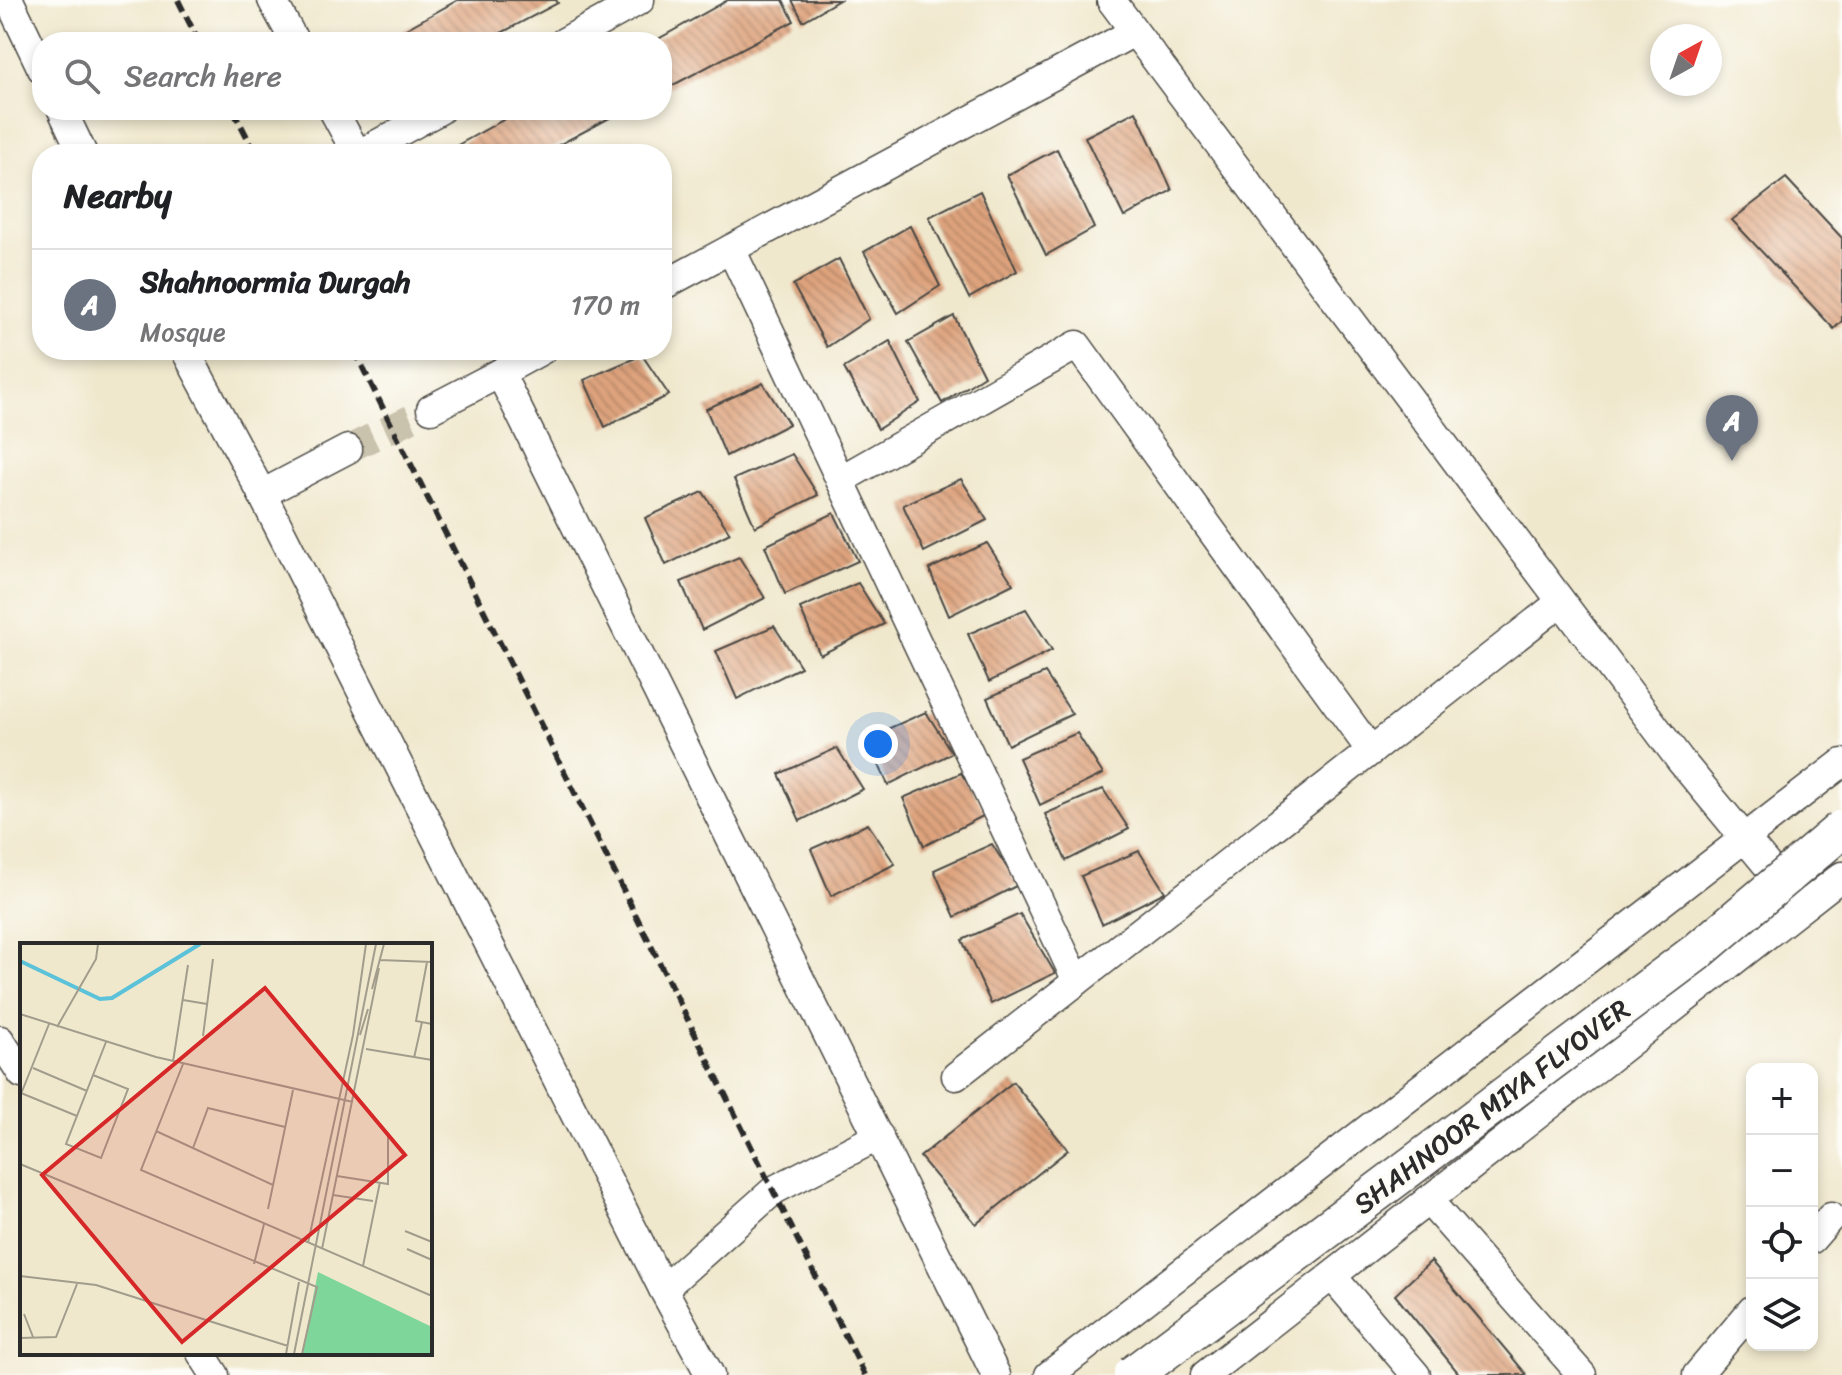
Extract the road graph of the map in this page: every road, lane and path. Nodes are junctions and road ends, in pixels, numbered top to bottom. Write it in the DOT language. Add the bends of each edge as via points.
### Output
graph roads {
  1 [pos="9,0"];
  2 [pos="272,0"];
  3 [pos="640,0"];
  4 [pos="1111,0"];
  5 [pos="290,32"];
  6 [pos="582,32"];
  7 [pos="1134,32"];
  8 [pos="32,48"];
  9 [pos="67,120"];
  10 [pos="339,120"];
  11 [pos="421,120"];
  12 [pos="78,144"];
  13 [pos="352,144"];
  14 [pos="377,144"];
  15 [pos="731,249"];
  16 [pos="672,281"];
  17 [pos="190,360"];
  18 [pos="524,360"];
  19 [pos="500,373"];
  20 [pos="431,409"];
  21 [pos="348,449"];
  22 [pos="840,480"];
  23 [pos="262,494"];
  24 [pos="1561,602"];
  25 [pos="1371,751"];
  26 [pos="1842,763"];
  27 [pos="1842,829"];
  28 [pos="1745,837"];
  29 [pos="1842,876"];
  30 [pos="1801,906"];
  31 [pos="1077,981"];
  32 [pos="0,1040"];
  33 [pos="20,1071"];
  34 [pos="956,1076"];
  35 [pos="879,1136"];
  36 [pos="1428,1200"];
  37 [pos="1831,1217"];
  38 [pos="1818,1232"];
  39 [pos="1332,1276"];
  40 [pos="663,1289"];
  41 [pos="1746,1317"];
  42 [pos="202,1355"];
  43 [pos="215,1375"];
  44 [pos="710,1375"];
  45 [pos="996,1375"];
  46 [pos="1049,1375"];
  47 [pos="1133,1375"];
  48 [pos="1205,1375"];
  49 [pos="1416,1375"];
  50 [pos="1582,1375"];
  51 [pos="1697,1375"];
  1 -- 8 [label="street"];
  2 -- 5 [label="street"];
  3 -- 6 [label="street"];
  4 -- 7 [label="street"];
  7 -- 15 [label="street"];
  7 -- 24 [label="street"];
  9 -- 12 [label="street"];
  10 -- 13 [label="street"];
  11 -- 14 [label="street"];
  15 -- 16 [label="street"];
  15 -- 22 [label="street"];
  17 -- 23 [label="street"];
  18 -- 19 [label="street"];
  19 -- 20 [label="street"];
  19 -- 35 [label="street"];
  21 -- 23 [label="street"];
  22 -- 25 [label="street" via="1077,345"];
  22 -- 31 [label="street"];
  23 -- 40 [label="street"];
  24 -- 25 [label="street"];
  24 -- 28 [label="street"];
  25 -- 31 [label="street"];
  26 -- 28 [label="street"];
  27 -- 47 [label="main road, SHAHNOOR MIYA FLYOVER, bridge" via="1698,951"];
  28 -- 30 [label="street"];
  28 -- 46 [label="street"];
  29 -- 30 [label="street"];
  30 -- 36 [label="street"];
  31 -- 34 [label="street"];
  32 -- 33 [label="street"];
  35 -- 40 [label="street" via="774,1190"];
  35 -- 45 [label="street"];
  36 -- 39 [label="street"];
  36 -- 50 [label="street"];
  37 -- 38 [label="street"];
  39 -- 48 [label="street"];
  39 -- 49 [label="street"];
  40 -- 44 [label="street"];
  41 -- 51 [label="street"];
  42 -- 43 [label="street"];
}
